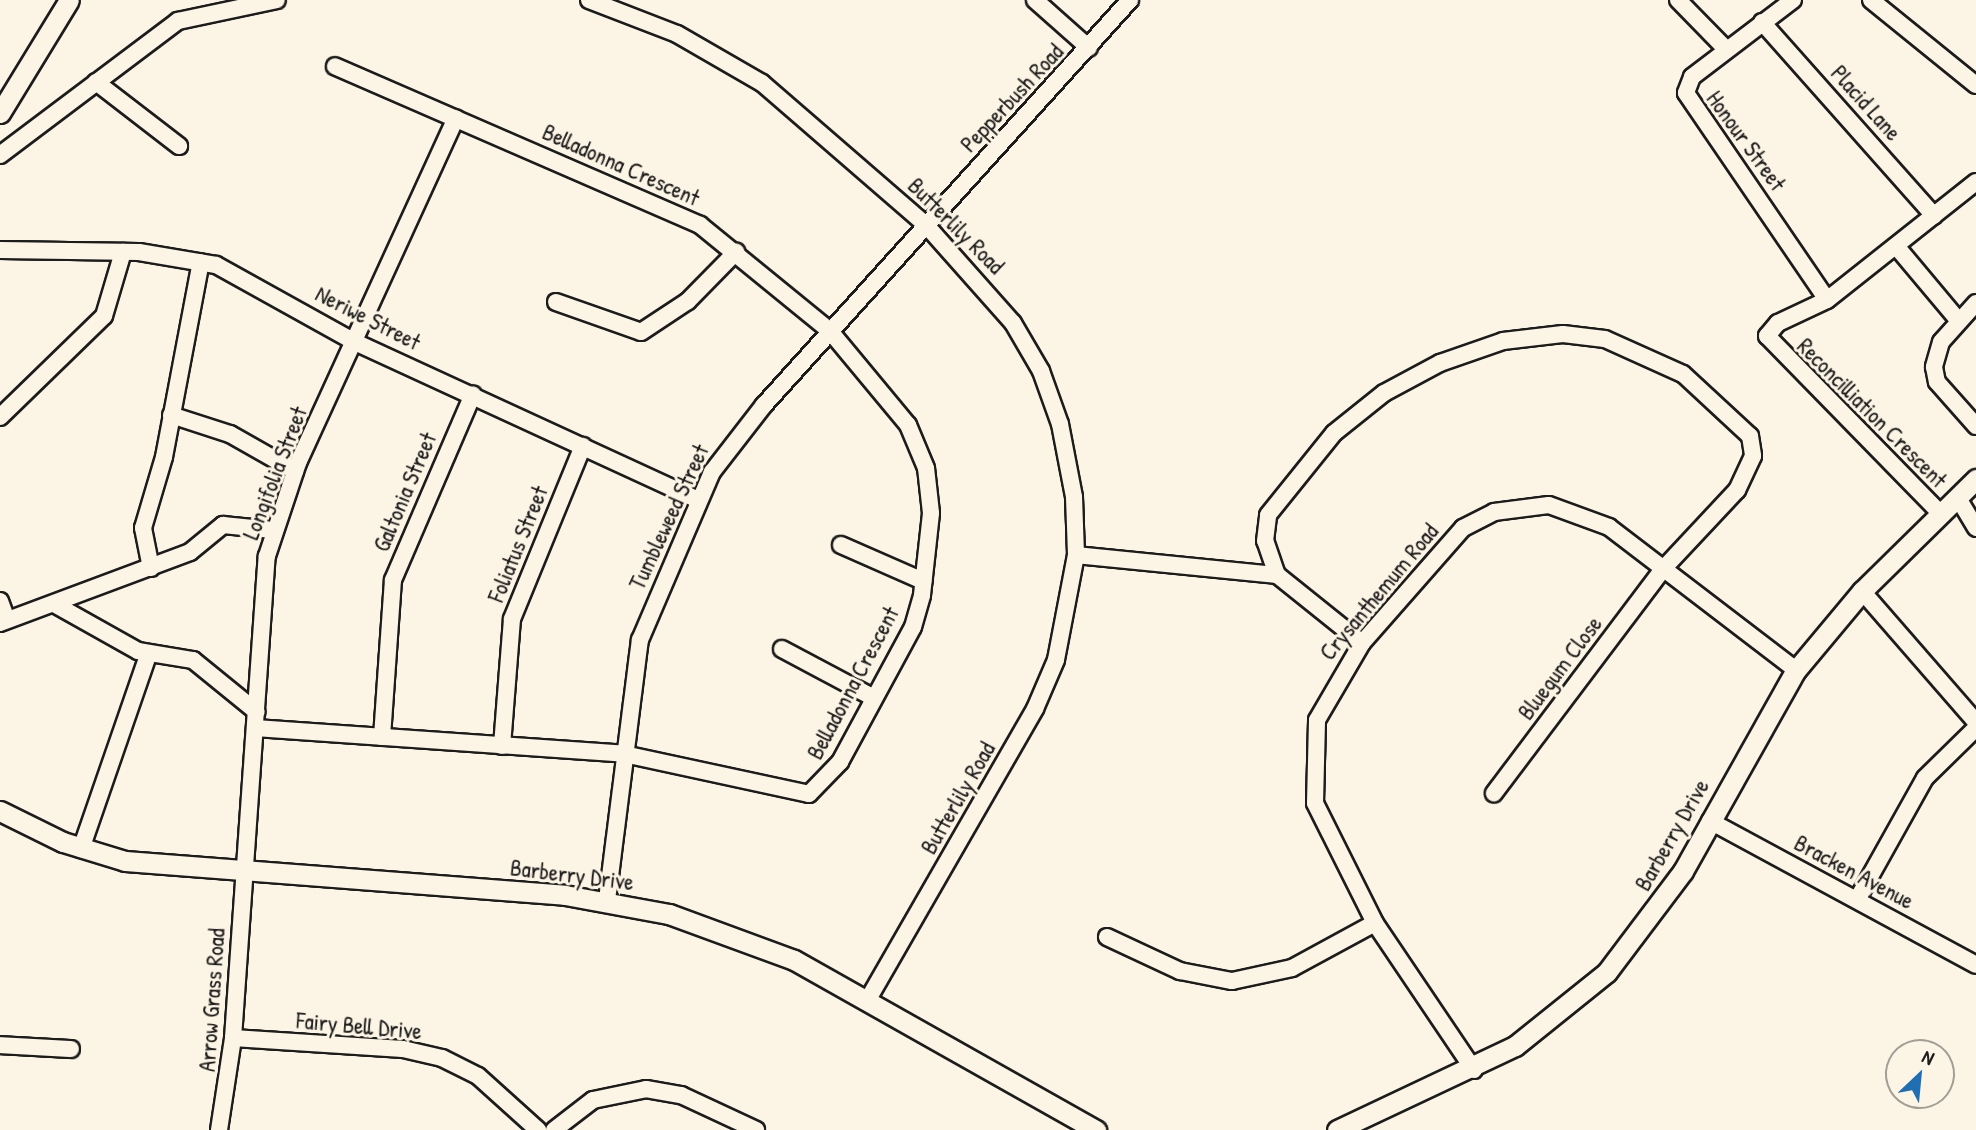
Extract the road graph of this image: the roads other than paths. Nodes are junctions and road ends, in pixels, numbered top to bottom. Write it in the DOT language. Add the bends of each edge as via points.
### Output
graph roads {
  1 [pos="69,0"];
  2 [pos="277,0"];
  3 [pos="589,0"];
  4 [pos="1035,0"];
  5 [pos="1130,0"];
  6 [pos="1678,0"];
  7 [pos="1793,0"];
  8 [pos="1871,0"];
  9 [pos="1762,22"];
  10 [pos="1089,48"];
  11 [pos="1726,49"];
  12 [pos="335,66"];
  13 [pos="96,82"];
  14 [pos="1976,85"];
  15 [pos="0,113"];
  16 [pos="456,118"];
  17 [pos="178,146"];
  18 [pos="0,155"];
  19 [pos="1976,182"];
  20 [pos="1934,216"];
  21 [pos="926,225"];
  22 [pos="1896,246"];
  23 [pos="0,250"];
  24 [pos="736,251"];
  25 [pos="123,252"];
  26 [pos="201,262"];
  27 [pos="1827,300"];
  28 [pos="556,302"];
  29 [pos="1976,303"];
  30 [pos="1958,320"];
  31 [pos="830,331"];
  32 [pos="357,343"];
  33 [pos="473,394"];
  34 [pos="171,415"];
  35 [pos="0,417"];
  36 [pos="1976,426"];
  37 [pos="583,446"];
  38 [pos="295,471"];
  39 [pos="1976,479"];
  40 [pos="1958,498"];
  41 [pos="698,500"];
  42 [pos="1941,514"];
  43 [pos="1976,528"];
  44 [pos="273,530"];
  45 [pos="841,545"];
  46 [pos="1076,555"];
  47 [pos="151,568"];
  48 [pos="1663,569"];
  49 [pos="1277,575"];
  50 [pos="923,581"];
  51 [pos="1862,591"];
  52 [pos="0,601"];
  53 [pos="56,605"];
  54 [pos="4,622"];
  55 [pos="1362,643"];
  56 [pos="782,649"];
  57 [pos="148,655"];
  58 [pos="1796,670"];
  59 [pos="874,698"];
  60 [pos="256,720"];
  61 [pos="1976,722"];
  62 [pos="1976,728"];
  63 [pos="382,737"];
  64 [pos="502,746"];
  65 [pos="624,754"];
  66 [pos="1494,793"];
  67 [pos="0,811"];
  68 [pos="1710,821"];
  69 [pos="81,849"];
  70 [pos="243,872"];
  71 [pos="1858,898"];
  72 [pos="607,900"];
  73 [pos="1375,923"];
  74 [pos="1107,937"];
  75 [pos="1976,965"];
  76 [pos="867,1001"];
  77 [pos="233,1038"];
  78 [pos="0,1045"];
  79 [pos="71,1049"];
  80 [pos="1474,1070"];
  81 [pos="219,1130"];
  82 [pos="538,1130"];
  83 [pos="554,1130"];
  84 [pos="756,1130"];
  85 [pos="1097,1130"];
  86 [pos="1337,1130"];
  1 -- 15 [label="street"];
  2 -- 13 [label="street" via="178,20"];
  3 -- 21 [label="street, Butterlily Road" via="677,34 762,83"];
  4 -- 10 [label="street"];
  5 -- 10 [label="street, Pepperbush Road"];
  6 -- 11 [label="street"];
  7 -- 9 [label="street, Honour Street"];
  8 -- 14 [label="street"];
  9 -- 11 [label="street, Honour Street"];
  9 -- 20 [label="street, Placid Lane"];
  10 -- 21 [label="street, Pepperbush Road"];
  11 -- 27 [label="street, Honour Street" via="1689,81 1688,102"];
  12 -- 16 [label="street, Belladonna Crescent"];
  13 -- 17 [label="street"];
  13 -- 18 [label="street"];
  16 -- 24 [label="street, Belladonna Crescent" via="661,206"];
  16 -- 32 [label="street, Longifolia Street"];
  19 -- 20 [label="street, Reconcilliation Crescent"];
  20 -- 22 [label="street, Reconcilliation Crescent"];
  21 -- 31 [label="street, Tumbleweed Street"];
  21 -- 46 [label="street, Butterlily Road" via="972,269 1041,370 1065,449"];
  22 -- 27 [label="street, Reconcilliation Crescent"];
  22 -- 30 [label="street"];
  23 -- 25 [label="street, Neriwe Street"];
  24 -- 28 [label="street" via="679,309 641,332"];
  24 -- 31 [label="street, Belladonna Crescent"];
  25 -- 26 [label="street, Neriwe Street"];
  25 -- 35 [label="street" via="104,316"];
  26 -- 32 [label="street, Neriwe Street" via="246,276"];
  26 -- 34 [label="street"];
  27 -- 42 [label="street, Reconcilliation Crescent" via="1773,326 1768,339"];
  29 -- 30 [label="street"];
  30 -- 36 [label="street" via="1941,342 1934,367 1937,382"];
  31 -- 41 [label="street, Tumbleweed Street" via="727,447"];
  31 -- 50 [label="street, Belladonna Crescent" via="900,414 926,468 931,513"];
  32 -- 33 [label="street, Neriwe Street"];
  32 -- 38 [label="street, Longifolia Street"];
  33 -- 37 [label="street, Neriwe Street"];
  33 -- 63 [label="street, Galtonia Street" via="393,580"];
  34 -- 38 [label="street" via="230,434"];
  34 -- 47 [label="street" via="143,528"];
  37 -- 41 [label="street, Neriwe Street"];
  37 -- 64 [label="street, Foliatus Street" via="512,619"];
  38 -- 44 [label="street, Longifolia Street"];
  39 -- 40 [label="street, Barberry Drive"];
  40 -- 42 [label="street, Barberry Drive"];
  40 -- 43 [label="street"];
  41 -- 65 [label="street, Tumbleweed Street" via="640,640"];
  42 -- 51 [label="street, Barberry Drive"];
  44 -- 47 [label="street" via="223,525 195,549"];
  44 -- 60 [label="street, Longifolia Street"];
  45 -- 50 [label="street"];
  46 -- 49 [label="street"];
  46 -- 76 [label="street, Butterlily Road" via="1066,622 1047,683"];
  47 -- 53 [label="street"];
  48 -- 49 [label="street, Bluegum Close" via="1747,476 1750,436 1683,374 1651,356 1605,339 1563,334 1503,341 1440,363 1384,393 1334,433 1268,515 1265,541"];
  48 -- 55 [label="street, Crysanthemum Road" via="1609,527 1579,512 1549,505 1494,512 1437,551"];
  48 -- 58 [label="street, Crysanthemum Road"];
  48 -- 66 [label="street, Bluegum Close"];
  49 -- 55 [label="street"];
  50 -- 59 [label="street, Belladonna Crescent" via="913,626"];
  51 -- 58 [label="street, Barberry Drive"];
  51 -- 61 [label="street"];
  52 -- 54 [label="street"];
  53 -- 54 [label="street"];
  53 -- 57 [label="street"];
  55 -- 73 [label="street, Crysanthemum Road" via="1324,700 1311,779 1329,841"];
  56 -- 59 [label="street"];
  57 -- 60 [label="street" via="192,660"];
  57 -- 69 [label="street"];
  58 -- 68 [label="street, Barberry Drive"];
  59 -- 65 [label="street, Belladonna Crescent" via="840,762 809,794"];
  60 -- 63 [label="street, Belladonna Crescent"];
  60 -- 70 [label="street, Longifolia Street"];
  62 -- 71 [label="street" via="1925,778"];
  63 -- 64 [label="street, Belladonna Crescent"];
  64 -- 65 [label="street, Belladonna Crescent"];
  65 -- 72 [label="street, Tumbleweed Street"];
  67 -- 69 [label="street, Barberry Drive"];
  68 -- 71 [label="street, Bracken Avenue"];
  68 -- 80 [label="street, Barberry Drive" via="1648,924 1607,972 1534,1034"];
  69 -- 70 [label="street, Barberry Drive" via="161,866"];
  70 -- 72 [label="street, Barberry Drive"];
  70 -- 77 [label="street, Arrow Grass Road"];
  71 -- 75 [label="street, Bracken Avenue"];
  72 -- 76 [label="street, Barberry Drive" via="729,933"];
  73 -- 74 [label="street" via="1292,968 1232,981 1180,971"];
  73 -- 80 [label="street, Crysanthemum Road"];
  76 -- 85 [label="street, Barberry Drive"];
  77 -- 81 [label="street, Arrow Grass Road"];
  77 -- 82 [label="street, Fairy Bell Drive" via="403,1049 442,1058 478,1076"];
  78 -- 79 [label="street"];
  80 -- 86 [label="street, Barberry Drive"];
  83 -- 84 [label="street" via="593,1100 646,1089 694,1099"];
}
